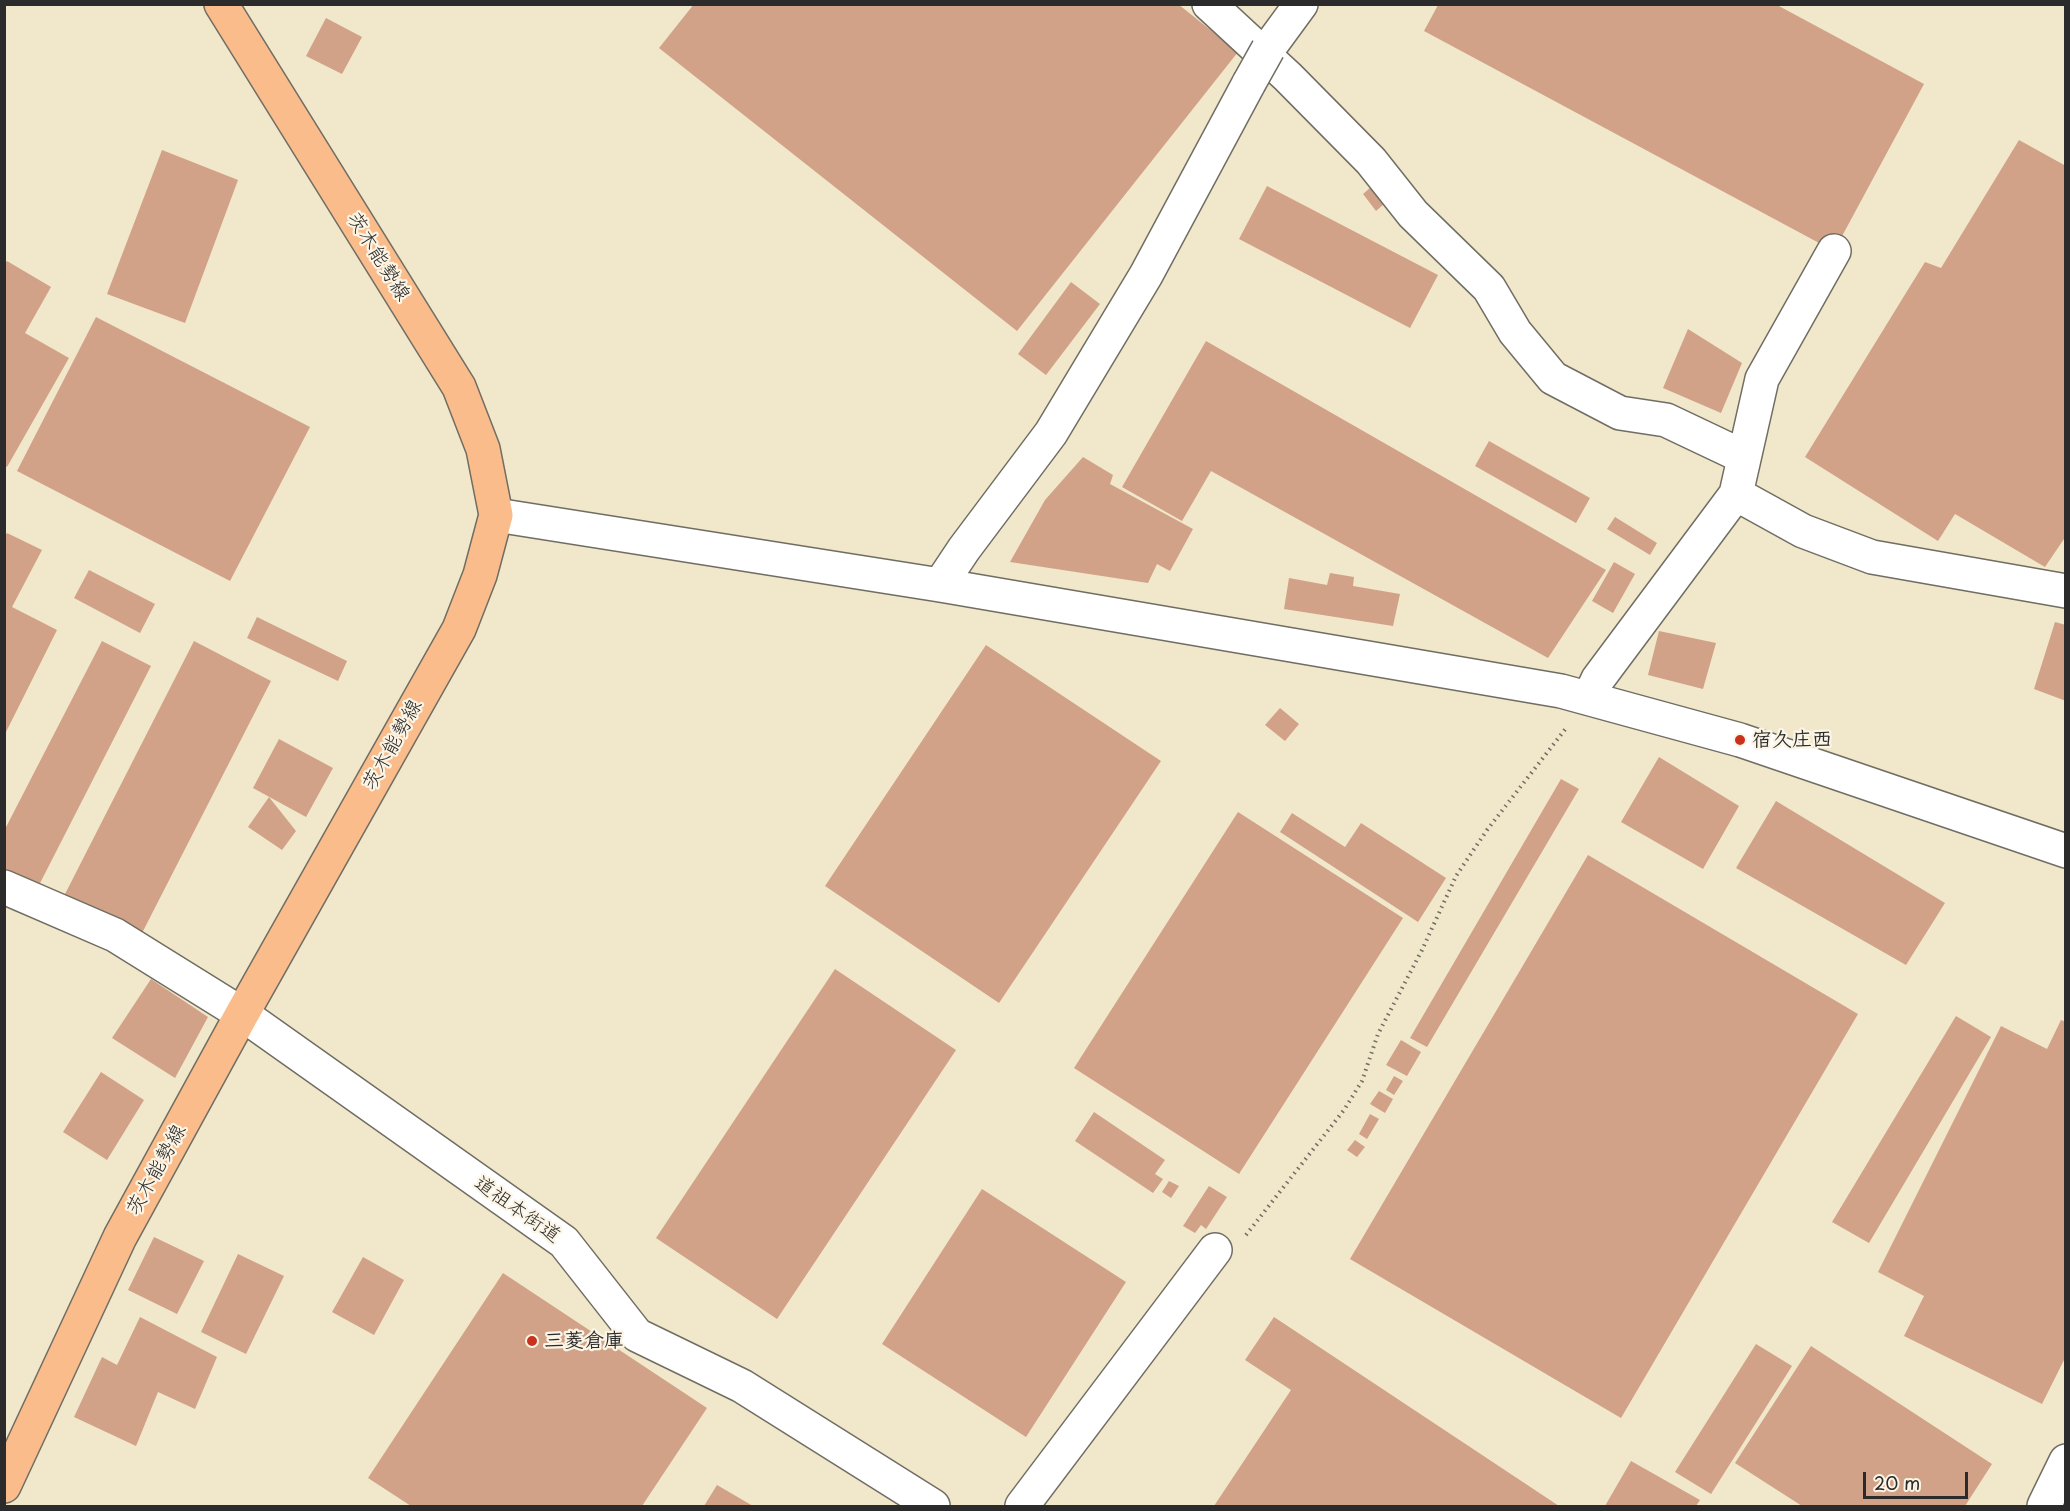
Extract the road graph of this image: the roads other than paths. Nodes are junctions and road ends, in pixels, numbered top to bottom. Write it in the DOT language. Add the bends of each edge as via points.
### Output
graph roads {
  1 [pos="221,4"];
  2 [pos="1209,4"];
  3 [pos="1301,4"];
  4 [pos="1834,251"];
  5 [pos="1744,457"];
  6 [pos="1736,494"];
  7 [pos="496,515"];
  8 [pos="940,585"];
  9 [pos="2066,591"];
  10 [pos="1589,698"];
  11 [pos="2066,851"];
  12 [pos="4,887"];
  13 [pos="242,1014"];
  14 [pos="1215,1250"];
  15 [pos="2066,1461"];
  16 [pos="4,1486"];
  17 [pos="933,1506"];
  18 [pos="1022,1506"];
  19 [pos="2044,1506"];
  1 -- 7 [label="main road, 茨木能勢線" via="459,387 483,449"];
  2 -- 5 [label="street" via="1371,161 1413,214 1489,288 1515,332 1553,378 1620,413 1666,420"];
  3 -- 8 [label="street, bridge" via="1268,49 1146,275 1057,423"];
  4 -- 5 [label="street" via="1762,379"];
  5 -- 6 [label="street"];
  6 -- 9 [label="street" via="1803,531 1872,557"];
  6 -- 10 [label="street" via="1598,679"];
  7 -- 8 [label="street"];
  7 -- 13 [label="main road, 茨木能勢線" via="459,629"];
  8 -- 10 [label="street"];
  10 -- 11 [label="street" via="1740,740"];
  12 -- 13 [label="street, 道祖本街道" via="115,935"];
  13 -- 16 [label="main road, 茨木能勢線" via="120,1237"];
  13 -- 17 [label="street, 道祖本街道" via="564,1242 637,1335 742,1386"];
  14 -- 18 [label="street"];
  15 -- 19 [label="street"];
}
